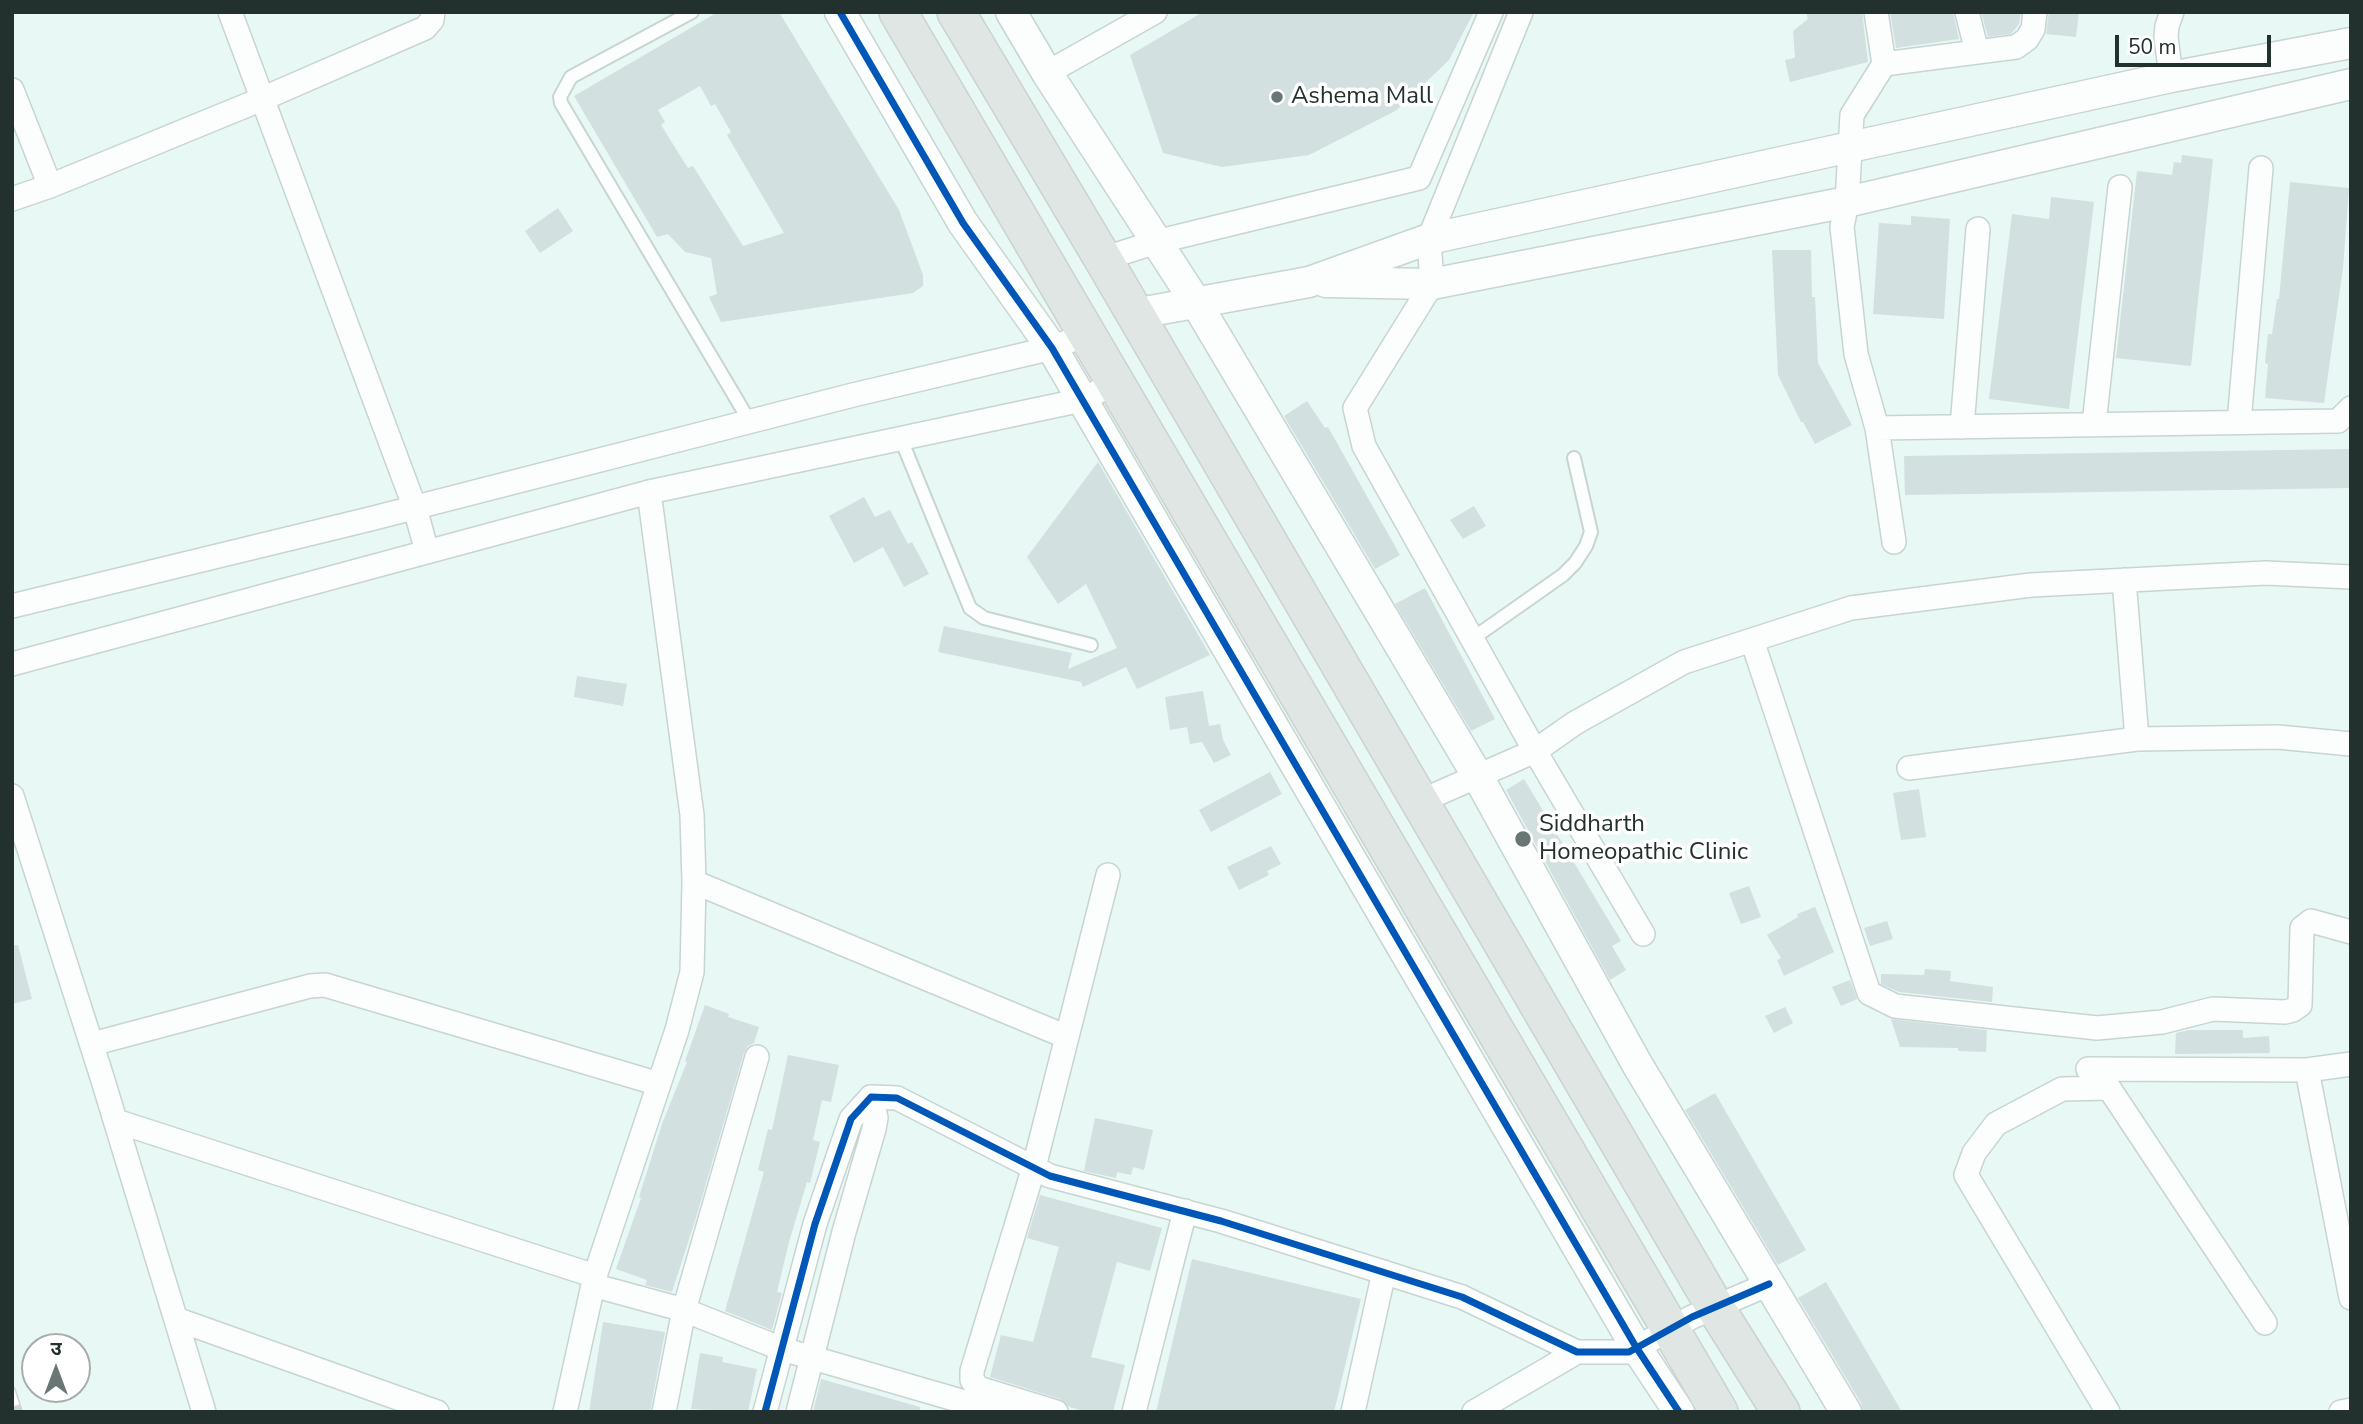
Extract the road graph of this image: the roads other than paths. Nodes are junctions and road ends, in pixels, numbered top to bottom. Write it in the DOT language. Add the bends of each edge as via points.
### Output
graph roads {
  1 [pos="230,12"];
  2 [pos="433,12"];
  3 [pos="692,12"];
  4 [pos="840,12"];
  5 [pos="898,12"];
  6 [pos="956,12"];
  7 [pos="1011,12"];
  8 [pos="1155,12"];
  9 [pos="1491,12"];
  10 [pos="1521,12"];
  11 [pos="1876,12"];
  12 [pos="1967,12"];
  13 [pos="2035,12"];
  14 [pos="2172,12"];
  15 [pos="2351,43"];
  16 [pos="1977,52"];
  17 [pos="1884,64"];
  18 [pos="1046,73"];
  19 [pos="2172,77"];
  20 [pos="2351,85"];
  21 [pos="12,90"];
  22 [pos="262,99"];
  23 [pos="1851,147"];
  24 [pos="2261,168"];
  25 [pos="50,186"];
  26 [pos="2120,187"];
  27 [pos="12,198"];
  28 [pos="1847,202"];
  29 [pos="1978,229"];
  30 [pos="1429,239"];
  31 [pos="1156,242"];
  32 [pos="1103,259"];
  33 [pos="1308,282"];
  34 [pos="1432,284"];
  35 [pos="1195,301"];
  36 [pos="1134,314"];
  37 [pos="1087,334"];
  38 [pos="1052,348"];
  39 [pos="1116,382"];
  40 [pos="1082,400"];
  41 [pos="2351,408"];
  42 [pos="750,422"];
  43 [pos="2239,422"];
  44 [pos="2094,425"];
  45 [pos="1962,426"];
  46 [pos="1877,428"];
  47 [pos="901,439"];
  48 [pos="1574,458"];
  49 [pos="649,492"];
  50 [pos="415,508"];
  51 [pos="1894,541"];
  52 [pos="427,552"];
  53 [pos="2351,578"];
  54 [pos="2124,580"];
  55 [pos="12,606"];
  56 [pos="1472,639"];
  57 [pos="1752,640"];
  58 [pos="1091,645"];
  59 [pos="12,664"];
  60 [pos="2137,739"];
  61 [pos="2351,744"];
  62 [pos="1535,751"];
  63 [pos="1909,768"];
  64 [pos="1477,775"];
  65 [pos="12,796"];
  66 [pos="1421,801"];
  67 [pos="1356,830"];
  68 [pos="1108,875"];
  69 [pos="694,882"];
  70 [pos="2351,932"];
  71 [pos="1643,934"];
  72 [pos="694,1022"];
  73 [pos="1067,1037"];
  74 [pos="92,1044"];
  75 [pos="757,1057"];
  76 [pos="2351,1064"];
  77 [pos="2088,1069"];
  78 [pos="2307,1070"];
  79 [pos="659,1084"];
  80 [pos="871,1097"];
  81 [pos="116,1121"];
  82 [pos="1034,1167"];
  83 [pos="1185,1211"];
  84 [pos="815,1224"];
  85 [pos="844,1231"];
  86 [pos="1384,1272"];
  87 [pos="601,1282"];
  88 [pos="1769,1284"];
  89 [pos="2351,1298"];
  90 [pos="1715,1307"];
  91 [pos="684,1310"];
  92 [pos="176,1319"];
  93 [pos="2265,1324"];
  94 [pos="1669,1329"];
  95 [pos="1636,1347"];
  96 [pos="782,1349"];
  97 [pos="1577,1352"];
  98 [pos="811,1357"];
  99 [pos="2351,1410"];
  100 [pos="204,1412"];
  101 [pos="437,1412"];
  102 [pos="565,1412"];
  103 [pos="580,1412"];
  104 [pos="664,1412"];
  105 [pos="765,1412"];
  106 [pos="798,1412"];
  107 [pos="999,1412"];
  108 [pos="1056,1412"];
  109 [pos="1134,1412"];
  110 [pos="1353,1412"];
  111 [pos="1474,1412"];
  112 [pos="1679,1412"];
  113 [pos="1719,1412"];
  114 [pos="1781,1412"];
  115 [pos="1846,1412"];
  116 [pos="2108,1412"];
  117 [pos="2341,1412"];
  1 -- 22 [label="street"];
  2 -- 22 [label="street" via="425,28"];
  3 -- 42 [label="lane" via="571,77 560,97"];
  4 -- 38 [label="street" via="963,223"];
  5 -- 37 [label="main road"];
  6 -- 32 [label="main road"];
  7 -- 18 [label="street"];
  8 -- 18 [label="street"];
  9 -- 31 [label="street" via="1419,178"];
  10 -- 30 [label="street"];
  11 -- 17 [label="street"];
  12 -- 16 [label="street"];
  13 -- 16 [label="street" via="2027,39 2015,47"];
  14 -- 19 [label="street" via="2166,37"];
  15 -- 19 [label="street"];
  16 -- 17 [label="street"];
  17 -- 23 [label="street" via="1852,115"];
  18 -- 31 [label="street"];
  19 -- 23 [label="street"];
  20 -- 28 [label="street"];
  21 -- 25 [label="street"];
  22 -- 25 [label="street"];
  22 -- 50 [label="street"];
  23 -- 28 [label="street"];
  23 -- 30 [label="street"];
  24 -- 43 [label="street"];
  25 -- 27 [label="street"];
  26 -- 44 [label="street"];
  28 -- 34 [label="street"];
  28 -- 46 [label="street" via="1842,227 1856,354"];
  29 -- 45 [label="street"];
  30 -- 33 [label="street"];
  30 -- 34 [label="street"];
  31 -- 32 [label="street"];
  31 -- 35 [label="street"];
  32 -- 36 [label="main road"];
  33 -- 34 [label="street"];
  33 -- 35 [label="street"];
  34 -- 56 [label="street" via="1355,408 1364,446"];
  35 -- 36 [label="street"];
  35 -- 64 [label="street"];
  36 -- 66 [label="main road"];
  37 -- 38 [label="street"];
  37 -- 39 [label="main road"];
  38 -- 40 [label="street"];
  38 -- 42 [label="street"];
  39 -- 40 [label="street"];
  39 -- 67 [label="main road"];
  40 -- 47 [label="street"];
  40 -- 67 [label="street"];
  41 -- 43 [label="street" via="2338,421"];
  42 -- 50 [label="street"];
  43 -- 44 [label="street"];
  44 -- 45 [label="street"];
  45 -- 46 [label="street"];
  46 -- 51 [label="street"];
  47 -- 49 [label="street"];
  47 -- 58 [label="lane" via="970,608 984,618"];
  48 -- 56 [label="lane" via="1591,532 1586,546 1563,575"];
  49 -- 52 [label="street"];
  49 -- 69 [label="street" via="692,815"];
  50 -- 52 [label="street"];
  50 -- 55 [label="street"];
  52 -- 59 [label="street"];
  53 -- 54 [label="street" via="2266,573"];
  54 -- 57 [label="street" via="2031,585 1851,608"];
  54 -- 60 [label="street"];
  56 -- 62 [label="street"];
  57 -- 62 [label="street" via="1684,662 1575,723"];
  57 -- 70 [label="street" via="1869,993 1895,1006 2097,1028 2162,1021 2213,1009 2285,1012 2300,1005 2302,928 2311,921"];
  60 -- 61 [label="street" via="2278,737"];
  60 -- 63 [label="street"];
  62 -- 64 [label="street"];
  62 -- 71 [label="street"];
  64 -- 66 [label="street"];
  64 -- 88 [label="street" via="1637,1064"];
  65 -- 74 [label="street"];
  66 -- 90 [label="main road"];
  67 -- 94 [label="main road" via="1607,1219"];
  67 -- 95 [label="street"];
  68 -- 73 [label="street"];
  69 -- 73 [label="street"];
  69 -- 79 [label="street" via="692,972"];
  72 -- 87 [label="street"];
  73 -- 82 [label="street"];
  74 -- 79 [label="street" via="325,985"];
  74 -- 81 [label="street"];
  75 -- 91 [label="street"];
  76 -- 78 [label="street"];
  77 -- 78 [label="street"];
  78 -- 89 [label="street"];
  79 -- 87 [label="street"];
  80 -- 82 [label="street" via="897,1098"];
  80 -- 84 [label="street" via="851,1119"];
  80 -- 85 [label="street" via="876,1118"];
  81 -- 87 [label="street"];
  81 -- 92 [label="street"];
  82 -- 83 [label="street" via="1050,1176"];
  82 -- 108 [label="street" via="972,1380 978,1388"];
  83 -- 86 [label="street"];
  83 -- 109 [label="street"];
  84 -- 85 [label="street"];
  84 -- 96 [label="street"];
  85 -- 98 [label="street"];
  86 -- 97 [label="street" via="1462,1297"];
  86 -- 110 [label="street"];
  87 -- 91 [label="street"];
  87 -- 102 [label="street"];
  87 -- 103 [label="street"];
  88 -- 90 [label="street"];
  88 -- 115 [label="street"];
  90 -- 94 [label="street"];
  90 -- 114 [label="main road"];
  91 -- 96 [label="street"];
  91 -- 104 [label="street"];
  92 -- 100 [label="street"];
  92 -- 101 [label="street"];
  93 -- 116 [label="street" via="2109,1088 2062,1089 1996,1124 1974,1153 1966,1175"];
  94 -- 95 [label="street"];
  94 -- 113 [label="main road"];
  95 -- 97 [label="street" via="1629,1352"];
  95 -- 112 [label="street"];
  96 -- 98 [label="street"];
  96 -- 105 [label="street"];
  97 -- 111 [label="street"];
  98 -- 106 [label="street"];
  98 -- 107 [label="street"];
  99 -- 117 [label="street"];
}
